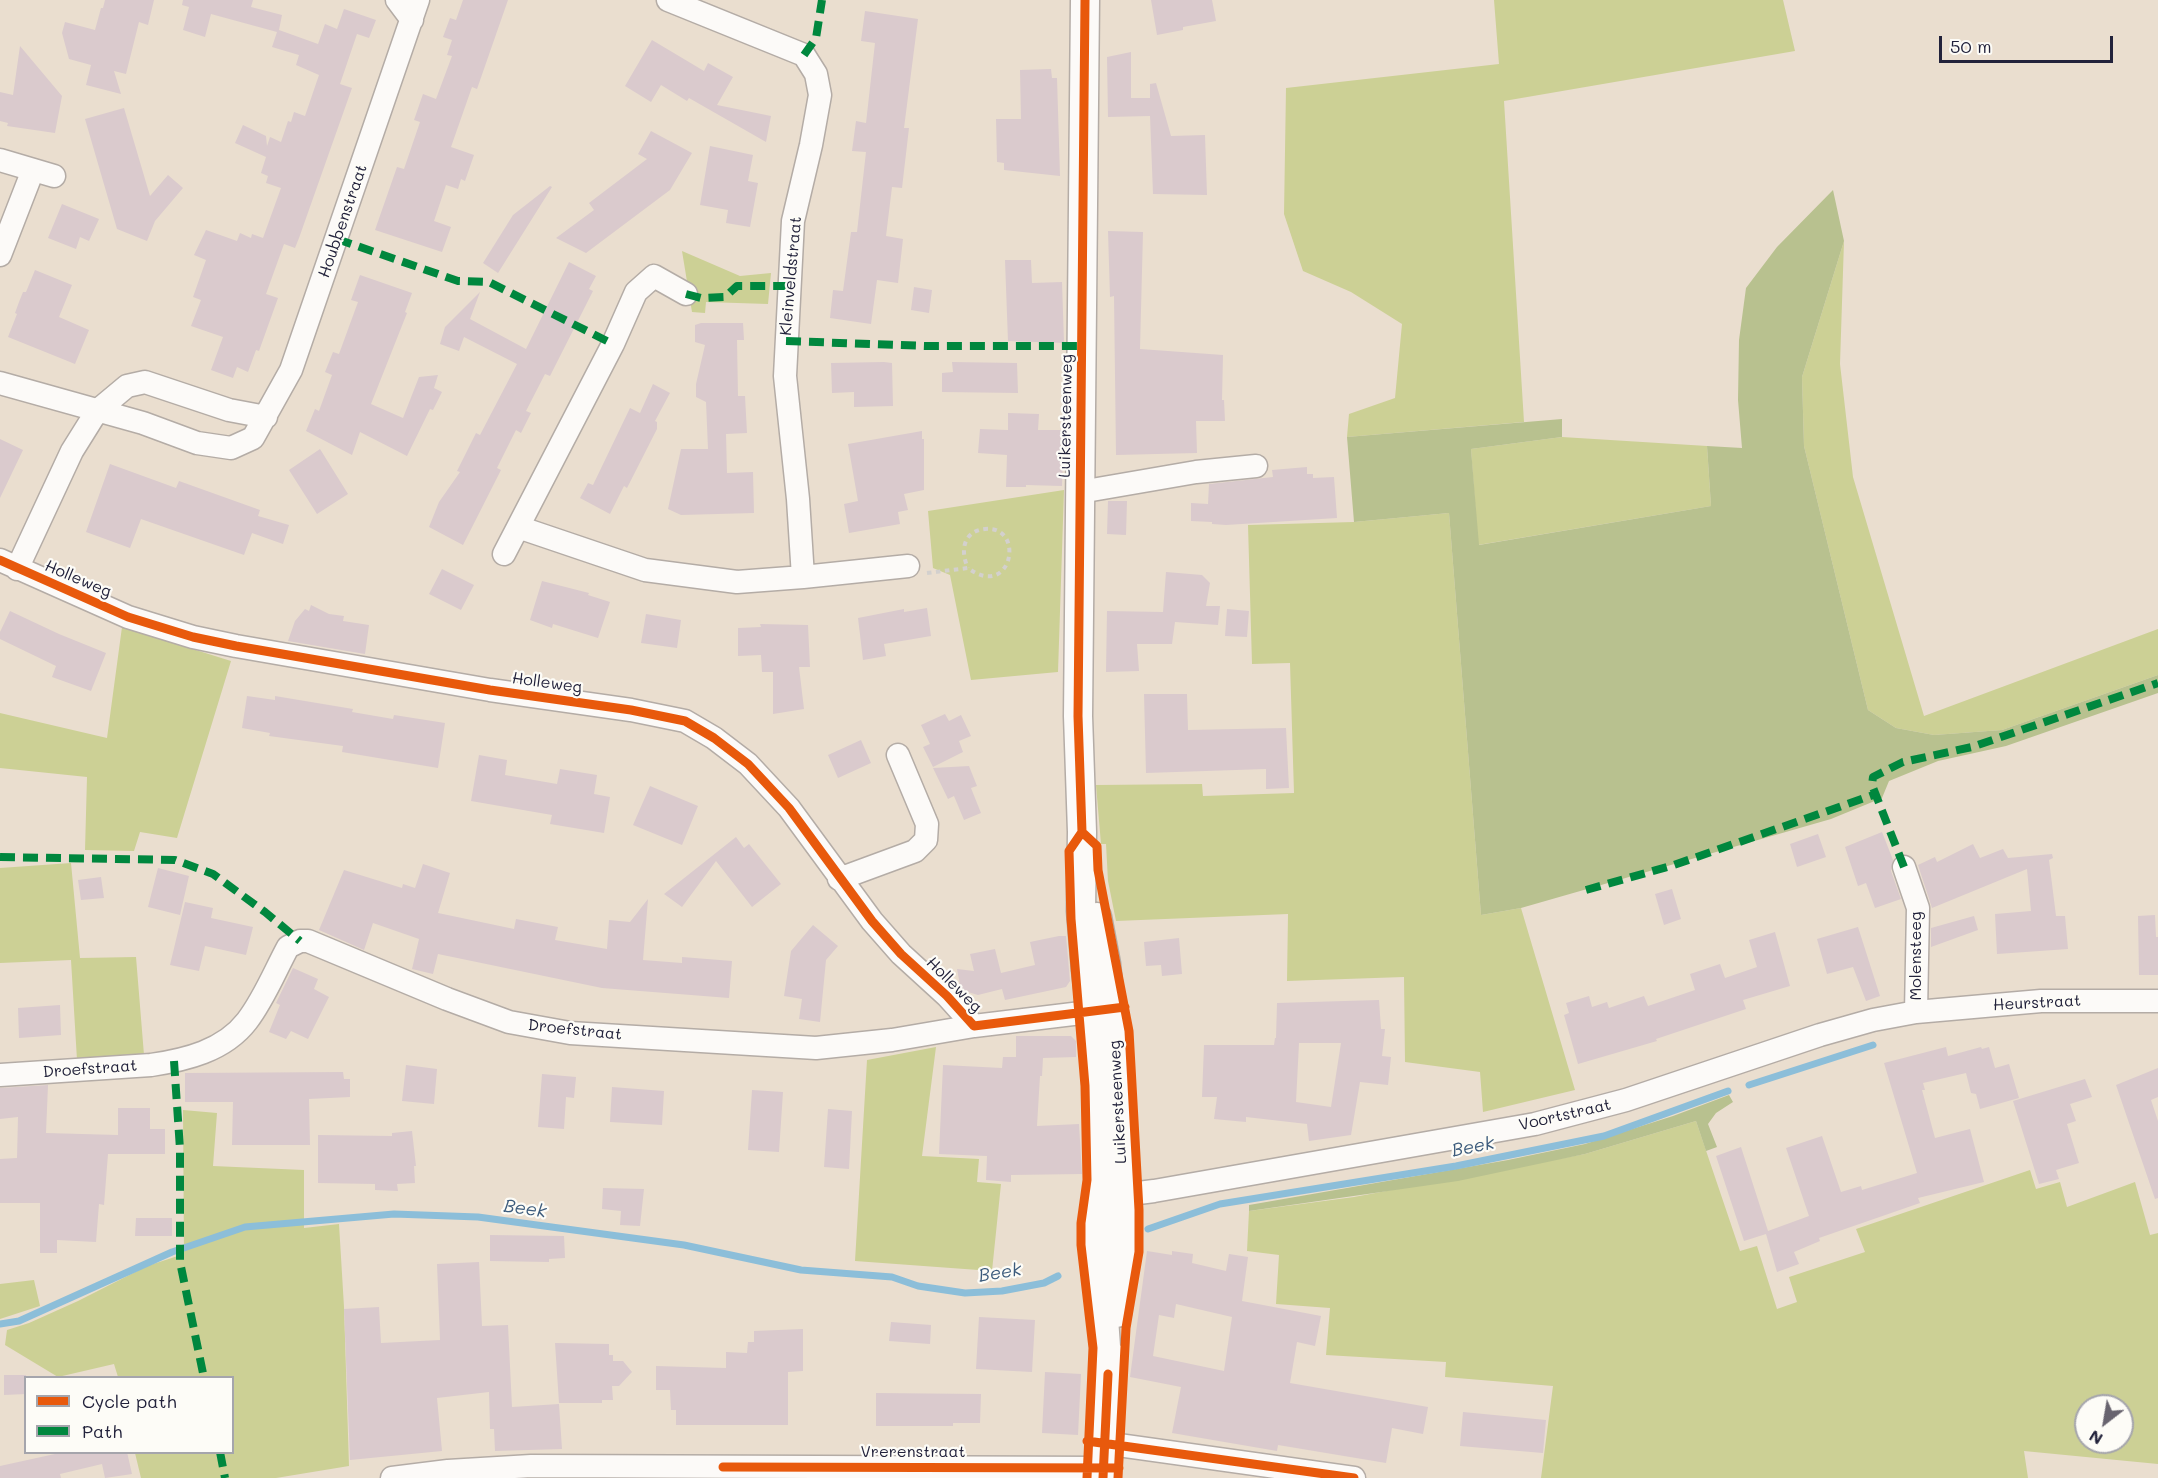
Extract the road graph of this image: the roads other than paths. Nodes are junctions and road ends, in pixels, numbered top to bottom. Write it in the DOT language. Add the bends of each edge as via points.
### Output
graph roads {
  1 [pos="397,0"];
  2 [pos="668,0"];
  3 [pos="1085,0"];
  4 [pos="415,10"];
  5 [pos="0,160"];
  6 [pos="0,255"];
  7 [pos="686,294"];
  8 [pos="0,383"];
  9 [pos="97,411"];
  10 [pos="266,417"];
  11 [pos="1257,466"];
  12 [pos="1080,492"];
  13 [pos="518,527"];
  14 [pos="504,554"];
  15 [pos="9,565"];
  16 [pos="908,566"];
  17 [pos="803,577"];
  18 [pos="898,755"];
  19 [pos="1904,867"];
  20 [pos="839,879"];
  21 [pos="2158,1001"];
  22 [pos="1101,1010"];
  23 [pos="1916,1012"];
  24 [pos="974,1026"];
  25 [pos="0,1075"];
  26 [pos="1110,1197"];
  27 [pos="1103,1463"];
  28 [pos="392,1478"];
  29 [pos="1354,1478"];
  1 -- 4 [label="street, Houbbenstraat"];
  2 -- 17 [label="street, Kleinveldstraat" via="804,55 816,74 820,95 793,222 785,376"];
  3 -- 12 [label="main road, Luikersteenweg"];
  4 -- 10 [label="street, Houbbenstraat" via="291,370"];
  5 -- 6 [label="street" via="44,173"];
  7 -- 13 [label="street" via="654,276 636,292"];
  8 -- 9 [label="street, Houbbenstraat"];
  9 -- 10 [label="street" via="127,386 145,382 229,410"];
  9 -- 10 [label="street, Houbbenstraat" via="197,443 231,448 253,438"];
  9 -- 15 [label="street"];
  11 -- 12 [label="street"];
  12 -- 22 [label="main road, Luikersteenweg" via="1078,716 1083,939"];
  13 -- 14 [label="street"];
  13 -- 17 [label="street" via="645,570 737,582"];
  15 -- 20 [label="street, Holleweg" via="128,617 193,637 684,721 748,764 789,808"];
  16 -- 17 [label="street"];
  18 -- 20 [label="street" via="927,824 926,840 915,850"];
  19 -- 23 [label="street, Molensteeg" via="1918,908"];
  20 -- 24 [label="street, Holleweg" via="901,954"];
  21 -- 23 [label="street, Heurstraat" via="2041,1001"];
  22 -- 24 [label="street, Droefstraat"];
  22 -- 26 [label="main road, Luikersteenweg" via="1099,1110"];
  23 -- 26 [label="street, Voortstraat" via="1820,1035 1626,1100 1535,1124"];
  24 -- 25 [label="street, Droefstraat" via="816,1048 570,1033 509,1022 300,941 288,947 246,1022 206,1052 151,1065"];
  26 -- 27 [label="main road, Luikersteenweg" via="1098,1248 1108,1374"];
  27 -- 28 [label="street, Vrerenstraat" via="531,1466"];
  27 -- 29 [label="street, Vrerenstraat"];
}
